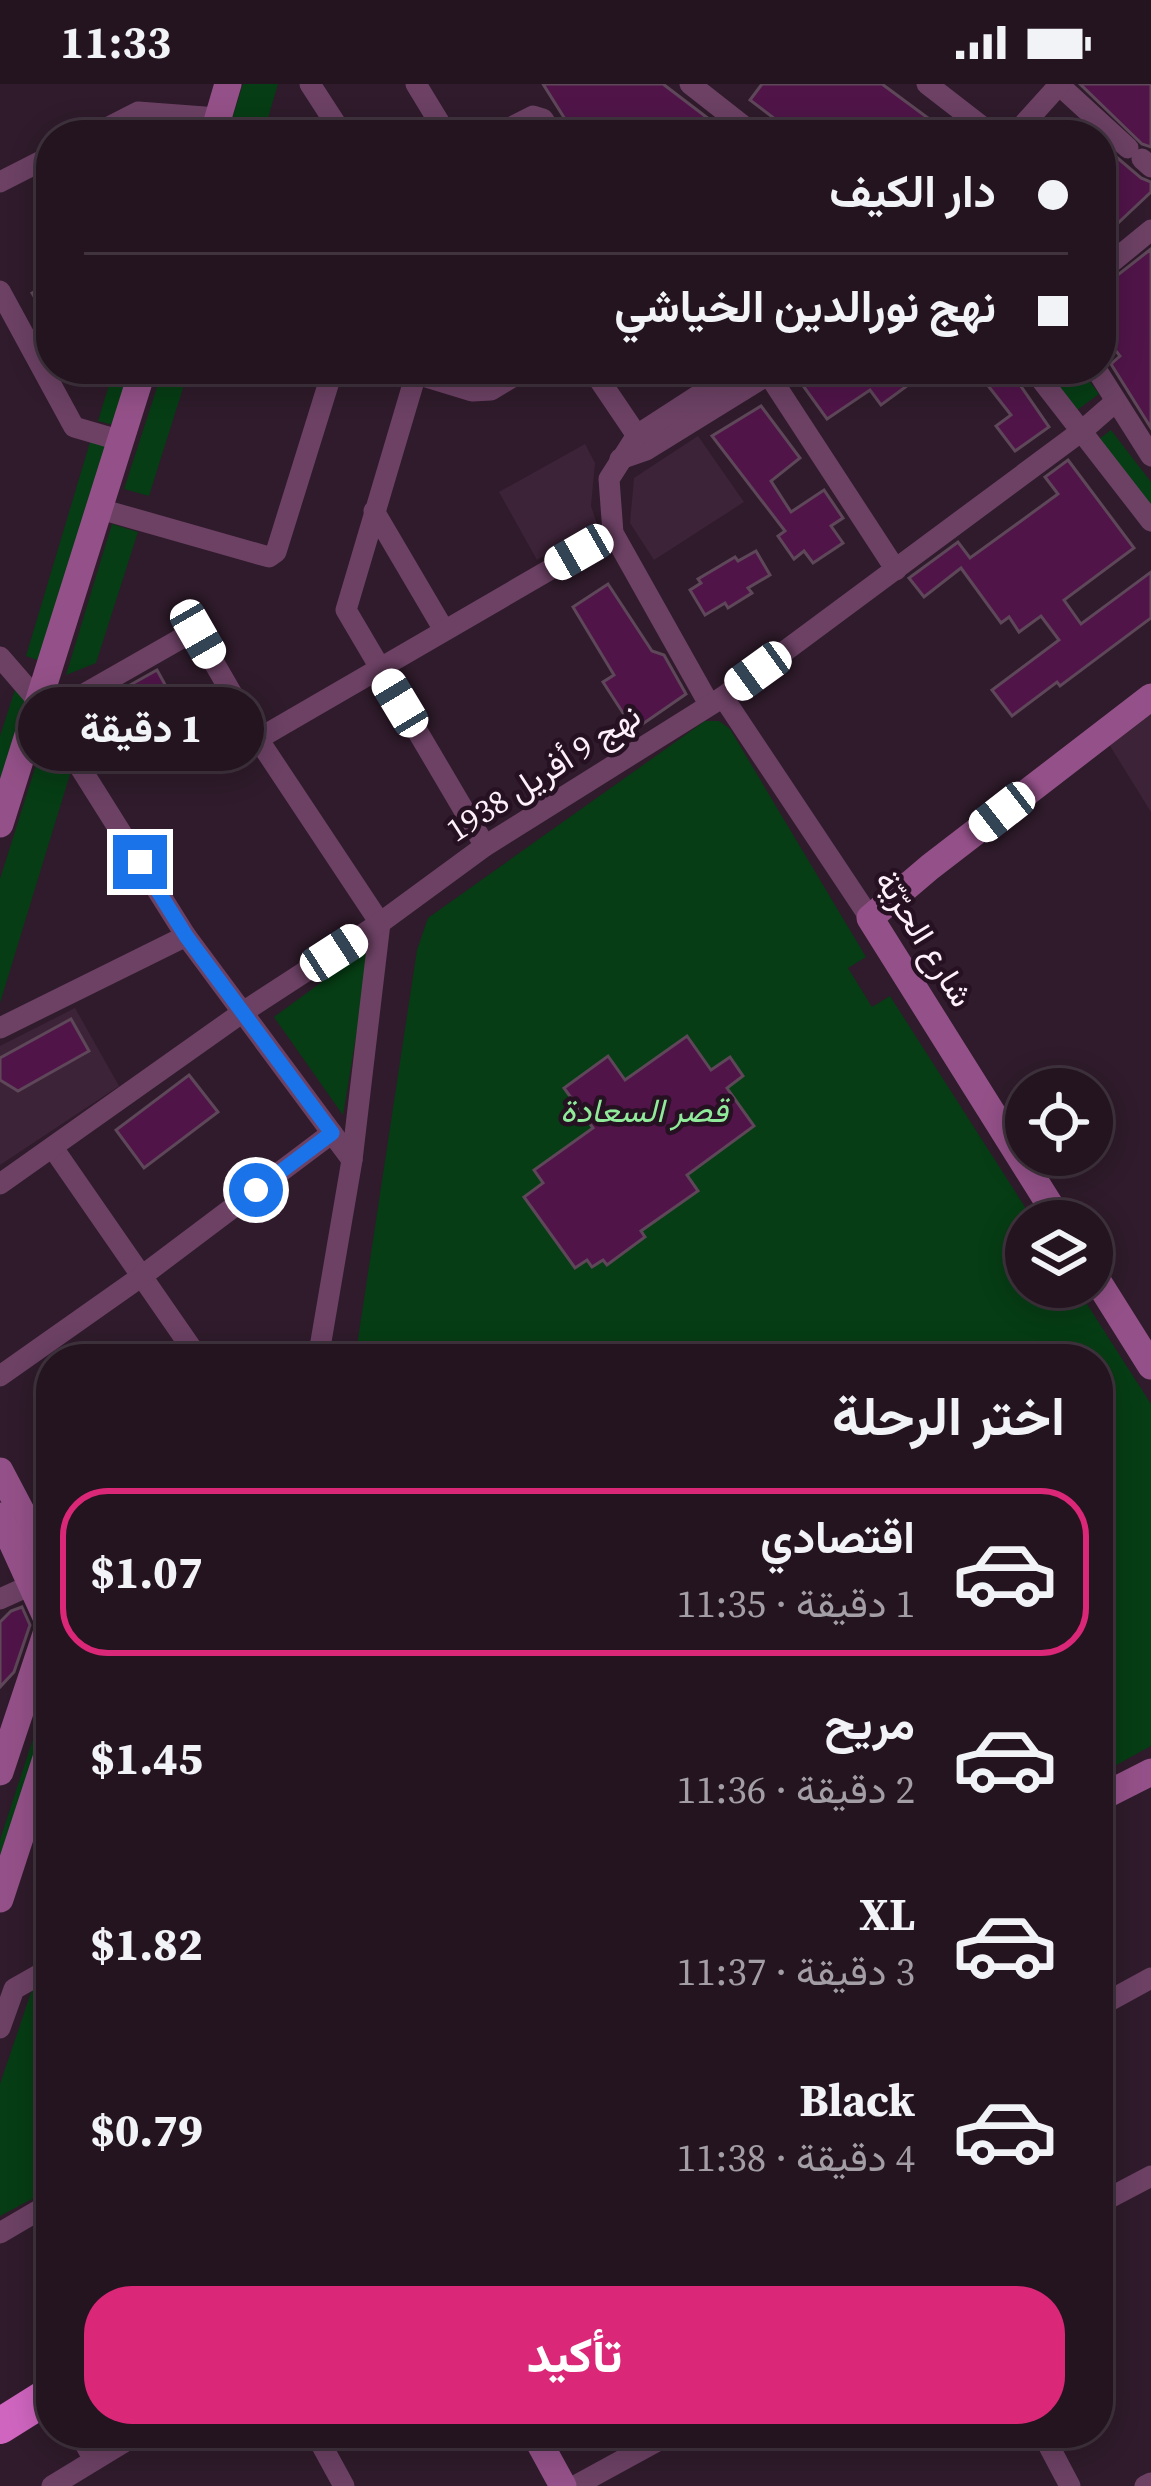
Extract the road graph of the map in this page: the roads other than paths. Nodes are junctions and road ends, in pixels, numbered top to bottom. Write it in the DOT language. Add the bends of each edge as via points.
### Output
graph roads {
  1 [pos="228,84"];
  2 [pos="310,84"];
  3 [pos="416,84"];
  4 [pos="689,84"];
  5 [pos="927,84"];
  6 [pos="1059,84"];
  7 [pos="122,120"];
  8 [pos="183,120"];
  9 [pos="218,120"];
  10 [pos="333,120"];
  11 [pos="438,120"];
  12 [pos="736,120"];
  13 [pos="974,120"];
  14 [pos="1027,120"];
  15 [pos="1098,120"];
  16 [pos="1116,136"];
  17 [pos="1140,158"];
  18 [pos="36,167"];
  19 [pos="0,182"];
  20 [pos="1151,230"];
  21 [pos="1116,259"];
  22 [pos="0,291"];
  23 [pos="36,357"];
  24 [pos="51,384"];
  25 [pos="139,384"];
  26 [pos="328,384"];
  27 [pos="405,384"];
  28 [pos="455,384"];
  29 [pos="496,384"];
  30 [pos="602,384"];
  31 [pos="719,384"];
  32 [pos="746,384"];
  33 [pos="775,384"];
  34 [pos="1045,384"];
  35 [pos="1104,384"];
  36 [pos="1114,403"];
  37 [pos="1083,430"];
  38 [pos="122,441"];
  39 [pos="641,443"];
  40 [pos="1151,456"];
  41 [pos="100,509"];
  42 [pos="374,511"];
  43 [pos="1151,521"];
  44 [pos="613,533"];
  45 [pos="896,570"];
  46 [pos="444,630"];
  47 [pos="0,657"];
  48 [pos="379,668"];
  49 [pos="1151,697"];
  50 [pos="716,700"];
  51 [pos="43,709"];
  52 [pos="258,739"];
  53 [pos="0,824"];
  54 [pos="485,846"];
  55 [pos="870,918"];
  56 [pos="380,923"];
  57 [pos="186,936"];
  58 [pos="243,1012"];
  59 [pos="0,1028"];
  60 [pos="332,1133"];
  61 [pos="53,1148"];
  62 [pos="352,1160"];
  63 [pos="0,1184"];
  64 [pos="1047,1200"];
  65 [pos="142,1276"];
  66 [pos="1113,1305"];
  67 [pos="45,1344"];
  68 [pos="189,1344"];
  69 [pos="321,1344"];
  70 [pos="36,1351"];
  71 [pos="1151,1366"];
  72 [pos="0,1376"];
  73 [pos="0,1471"];
  74 [pos="0,1516"];
  75 [pos="36,1516"];
  76 [pos="36,1569"];
  77 [pos="36,1579"];
  78 [pos="0,1599"];
  79 [pos="36,1682"];
  80 [pos="0,1772"];
  81 [pos="1148,1780"];
  82 [pos="36,1789"];
  83 [pos="1113,1793"];
  84 [pos="0,1899"];
  85 [pos="36,1977"];
  86 [pos="1151,1978"];
  87 [pos="1113,1999"];
  88 [pos="0,2029"];
  89 [pos="1151,2176"];
  90 [pos="1113,2196"];
  91 [pos="36,2212"];
  92 [pos="0,2234"];
  93 [pos="36,2386"];
  94 [pos="36,2403"];
  95 [pos="0,2407"];
  96 [pos="0,2426"];
  97 [pos="87,2448"];
  98 [pos="114,2448"];
  99 [pos="323,2448"];
  100 [pos="542,2448"];
  101 [pos="645,2448"];
  102 [pos="1050,2448"];
  103 [pos="94,2460"];
  104 [pos="52,2486"];
  105 [pos="344,2486"];
  106 [pos="563,2486"];
  107 [pos="575,2486"];
  108 [pos="1070,2486"];
  1 -- 9 [label="main road"];
  2 -- 10 [label="street"];
  3 -- 11 [label="street"];
  4 -- 12 [label="street"];
  5 -- 13 [label="street"];
  6 -- 14 [label="street"];
  6 -- 15 [label="street"];
  7 -- 8 [label="street" via="138,112"];
  16 -- 17 [label="street"];
  18 -- 19 [label="street"];
  20 -- 21 [label="street"];
  22 -- 23 [label="street"];
  24 -- 38 [label="street" via="74,427"];
  25 -- 38 [label="main road"];
  26 -- 41 [label="street" via="269,557"];
  27 -- 42 [label="street"];
  28 -- 29 [label="street" via="482,391"];
  30 -- 39 [label="street"];
  31 -- 39 [label="street"];
  32 -- 39 [label="street"];
  33 -- 45 [label="street"];
  34 -- 37 [label="street"];
  35 -- 36 [label="street"];
  36 -- 37 [label="street, نهج 9 أفريل 1938"];
  36 -- 40 [label="street"];
  37 -- 43 [label="street"];
  37 -- 45 [label="street, نهج 9 أفريل 1938"];
  38 -- 41 [label="main road"];
  39 -- 44 [label="street" via="609,478"];
  41 -- 51 [label="main road"];
  42 -- 46 [label="street"];
  42 -- 48 [label="street" via="346,610"];
  44 -- 46 [label="street"];
  44 -- 50 [label="street, شارع الحرّيّة"];
  45 -- 50 [label="street, نهج 9 أفريل 1938"];
  46 -- 48 [label="street"];
  47 -- 51 [label="street"];
  48 -- 52 [label="street"];
  48 -- 54 [label="street"];
  49 -- 55 [label="main road"];
  50 -- 54 [label="street, نهج 9 أفريل 1938"];
  50 -- 55 [label="street, شارع الحرّيّة"];
  51 -- 52 [label="street" via="194,633"];
  51 -- 53 [label="main road"];
  51 -- 57 [label="street"];
  52 -- 56 [label="street"];
  54 -- 56 [label="street, نهج 9 أفريل 1938"];
  55 -- 64 [label="main road, شارع الحرّيّة"];
  56 -- 58 [label="street, نهج 9 أفريل 1938"];
  56 -- 62 [label="street"];
  57 -- 58 [label="street"];
  57 -- 59 [label="street"];
  58 -- 60 [label="street"];
  58 -- 61 [label="street, نهج 9 أفريل 1938"];
  60 -- 62 [label="street"];
  60 -- 65 [label="street"];
  61 -- 63 [label="street, نهج 9 أفريل 1938"];
  61 -- 65 [label="street"];
  62 -- 69 [label="street"];
  65 -- 67 [label="street"];
  65 -- 68 [label="street"];
  66 -- 71 [label="main road"];
  70 -- 72 [label="street"];
  73 -- 75 [label="main road"];
  74 -- 76 [label="main road"];
  77 -- 78 [label="street"];
  79 -- 80 [label="main road"];
  81 -- 83 [label="main road"];
  82 -- 84 [label="main road"];
  85 -- 88 [label="street" via="14,1989"];
  86 -- 87 [label="street"];
  89 -- 90 [label="street"];
  91 -- 92 [label="street"];
  93 -- 95 [label="highway"];
  94 -- 96 [label="highway"];
  97 -- 103 [label="street"];
  98 -- 103 [label="street"];
  99 -- 105 [label="street"];
  100 -- 106 [label="main road"];
  101 -- 107 [label="street"];
  102 -- 108 [label="street"];
  103 -- 104 [label="street"];
}
